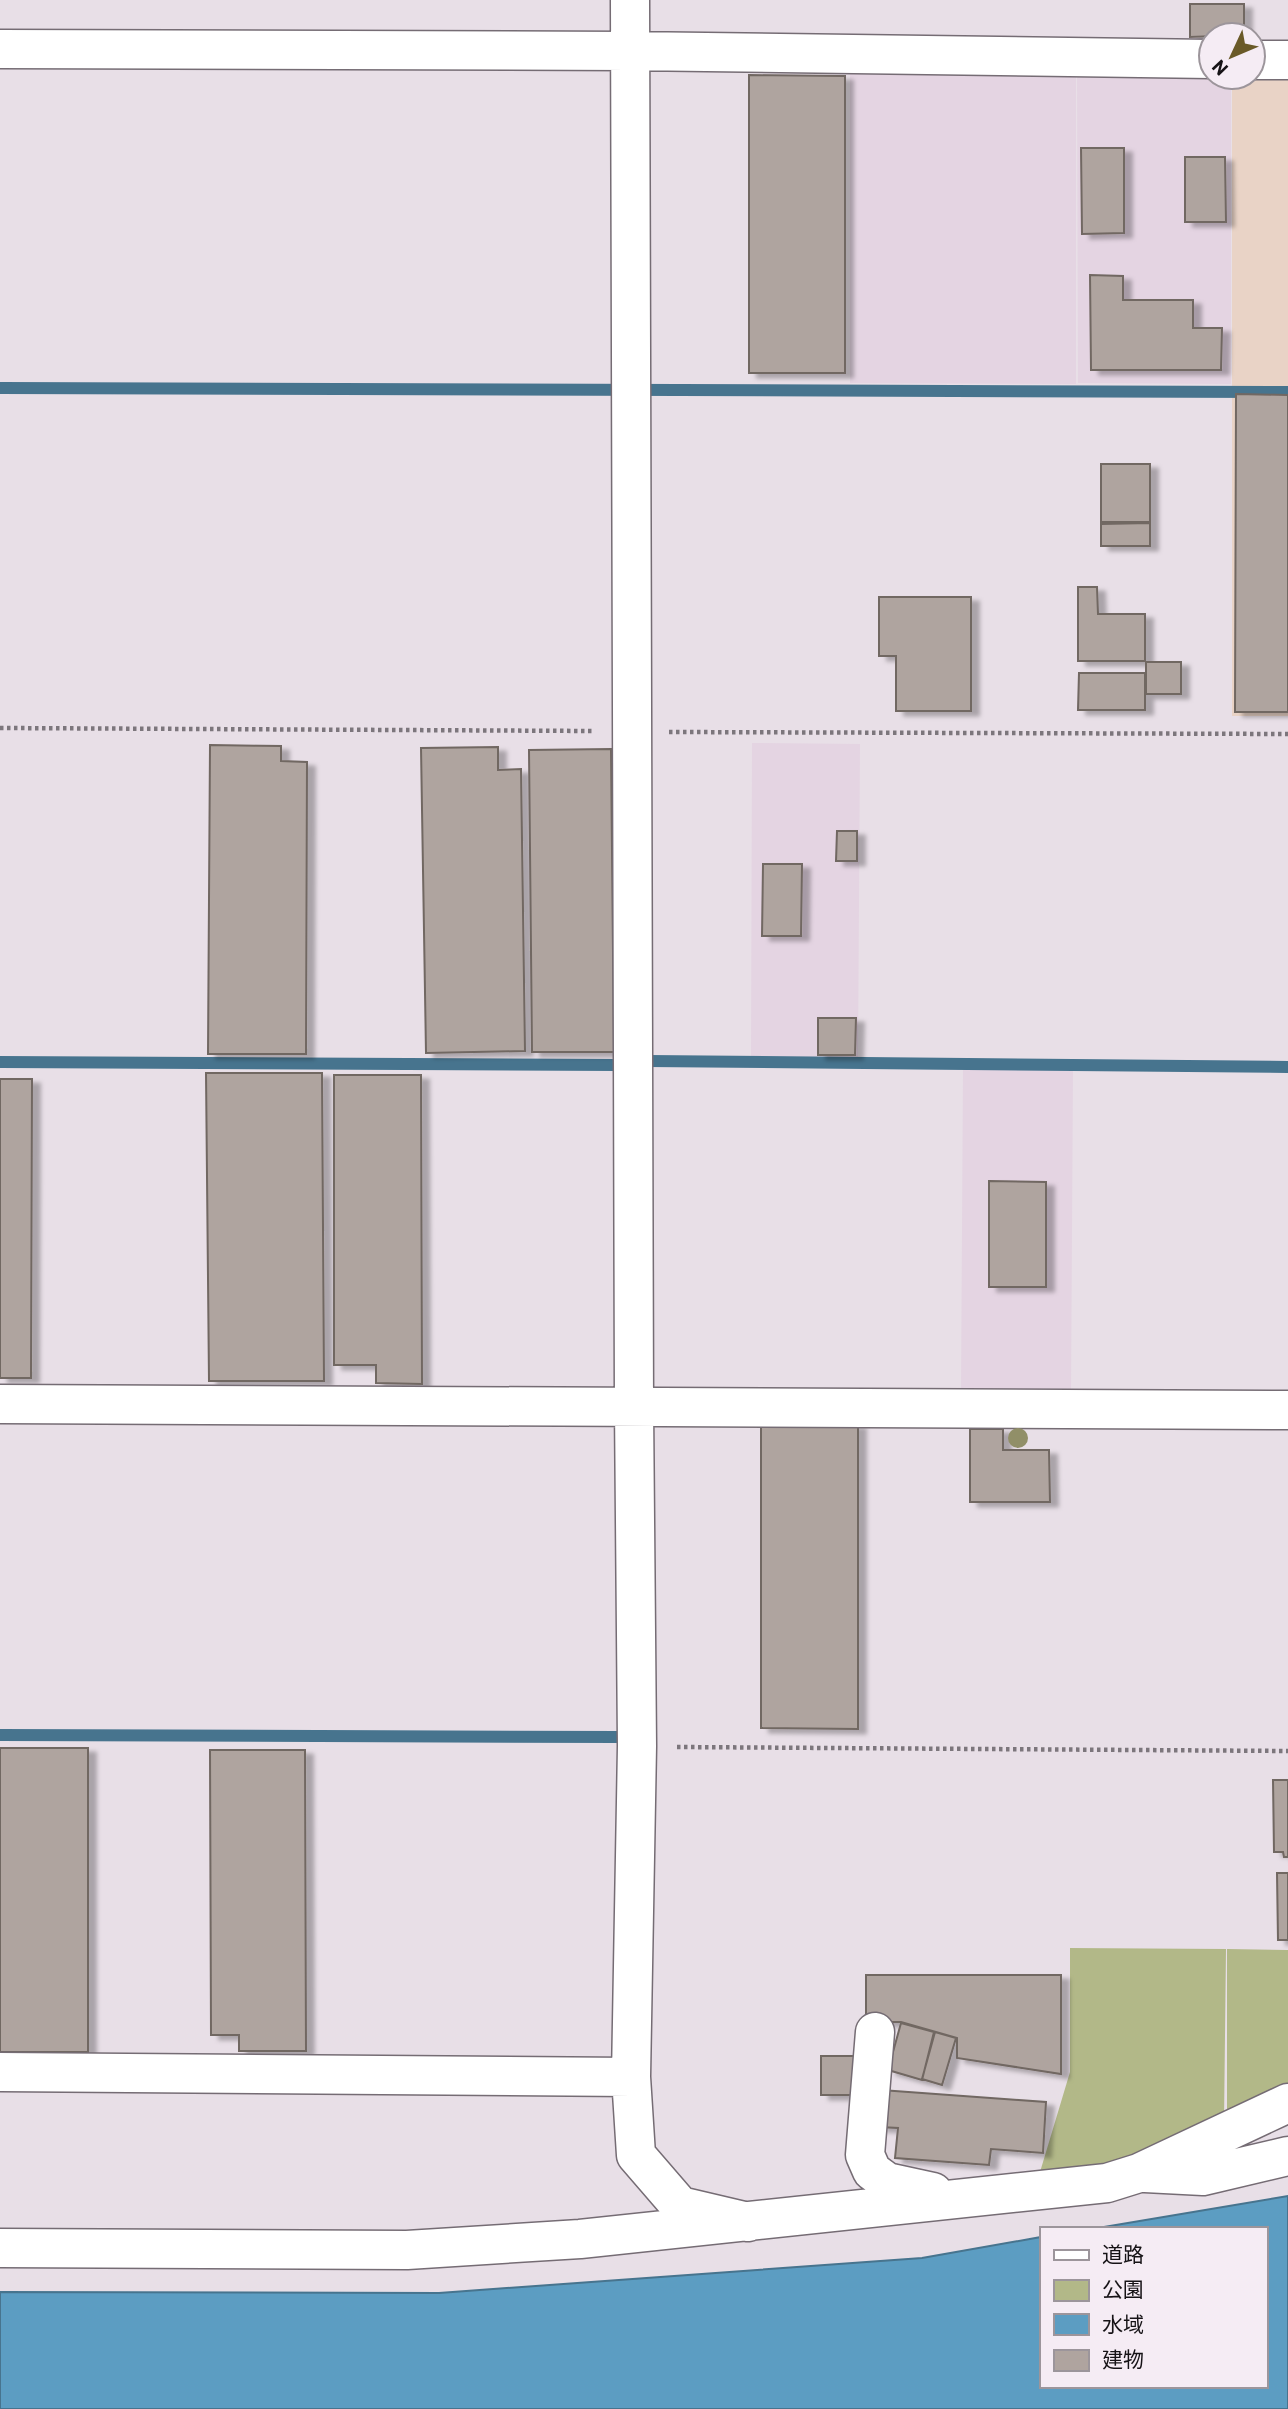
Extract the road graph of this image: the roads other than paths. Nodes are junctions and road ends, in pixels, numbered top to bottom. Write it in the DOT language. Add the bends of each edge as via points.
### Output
graph roads {
  1 [pos="630,0"];
  2 [pos="0,49"];
  3 [pos="629,51"];
  4 [pos="1197,59"];
  5 [pos="1267,60"];
  6 [pos="1288,60"];
  7 [pos="0,1404"];
  8 [pos="634,1408"];
  9 [pos="1288,1410"];
  10 [pos="875,2032"];
  11 [pos="0,2072"];
  12 [pos="631,2077"];
  13 [pos="1288,2103"];
  14 [pos="1288,2156"];
  15 [pos="1139,2173"];
  16 [pos="962,2198"];
  17 [pos="748,2222"];
  18 [pos="0,2248"];
  1 -- 3 [label="street"];
  2 -- 3 [label="street"];
  3 -- 4 [label="street"];
  3 -- 8 [label="street"];
  5 -- 6 [label="street"];
  7 -- 8 [label="street"];
  8 -- 9 [label="street"];
  8 -- 12 [label="street" via="637,1746"];
  10 -- 16 [label="street" via="865,2155 872,2171 887,2182"];
  11 -- 12 [label="street"];
  12 -- 17 [label="street" via="636,2155 680,2206"];
  13 -- 15 [label="street"];
  14 -- 15 [label="street" via="1203,2176"];
  15 -- 16 [label="street" via="1107,2183"];
  16 -- 17 [label="street"];
  17 -- 18 [label="street" via="407,2250"];
}
